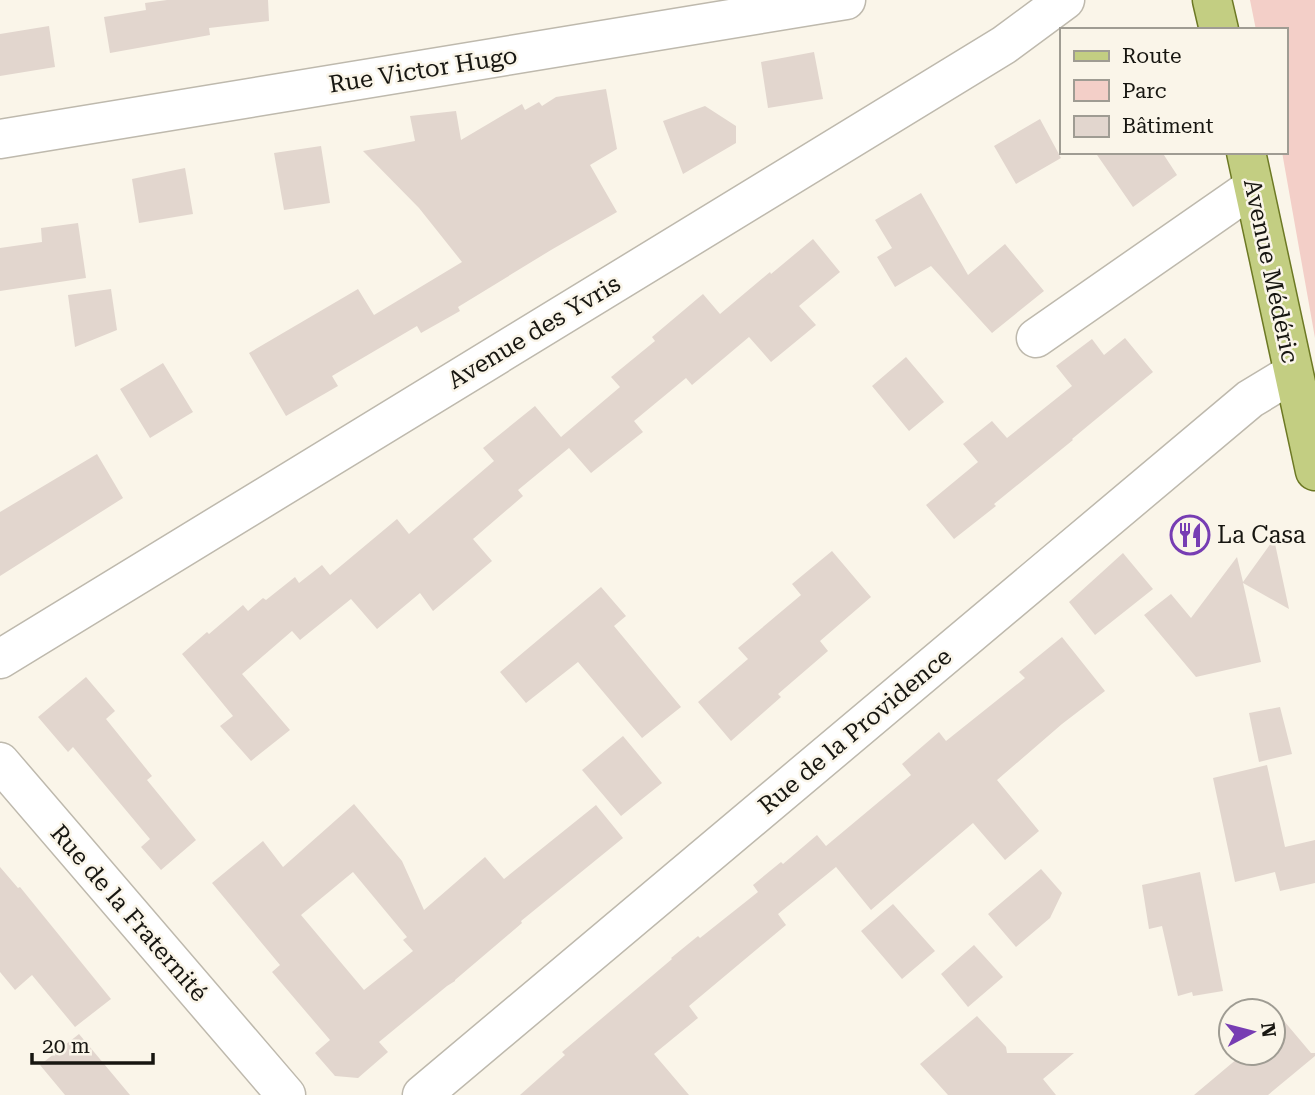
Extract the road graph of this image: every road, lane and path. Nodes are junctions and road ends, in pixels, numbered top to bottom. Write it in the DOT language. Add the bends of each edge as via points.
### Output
graph roads {
  1 [pos="846,0"];
  2 [pos="1065,0"];
  3 [pos="1212,0"];
  4 [pos="1219,28"];
  5 [pos="0,139"];
  6 [pos="1249,170"];
  7 [pos="1036,338"];
  8 [pos="1293,373"];
  9 [pos="1315,471"];
  10 [pos="0,659"];
  11 [pos="0,762"];
  12 [pos="286,1095"];
  13 [pos="422,1095"];
  1 -- 5 [label="street, Rue Victor Hugo"];
  2 -- 10 [label="street, Avenue des Yvris" via="1004,45"];
  3 -- 4 [label="main road"];
  6 -- 7 [label="street"];
  6 -- 8 [label="main road, Avenue Médéric"];
  8 -- 9 [label="main road, Avenue Médéric"];
  8 -- 13 [label="street, Rue de la Providence" via="1250,399"];
  11 -- 12 [label="street, Rue de la Fraternité"];
}
